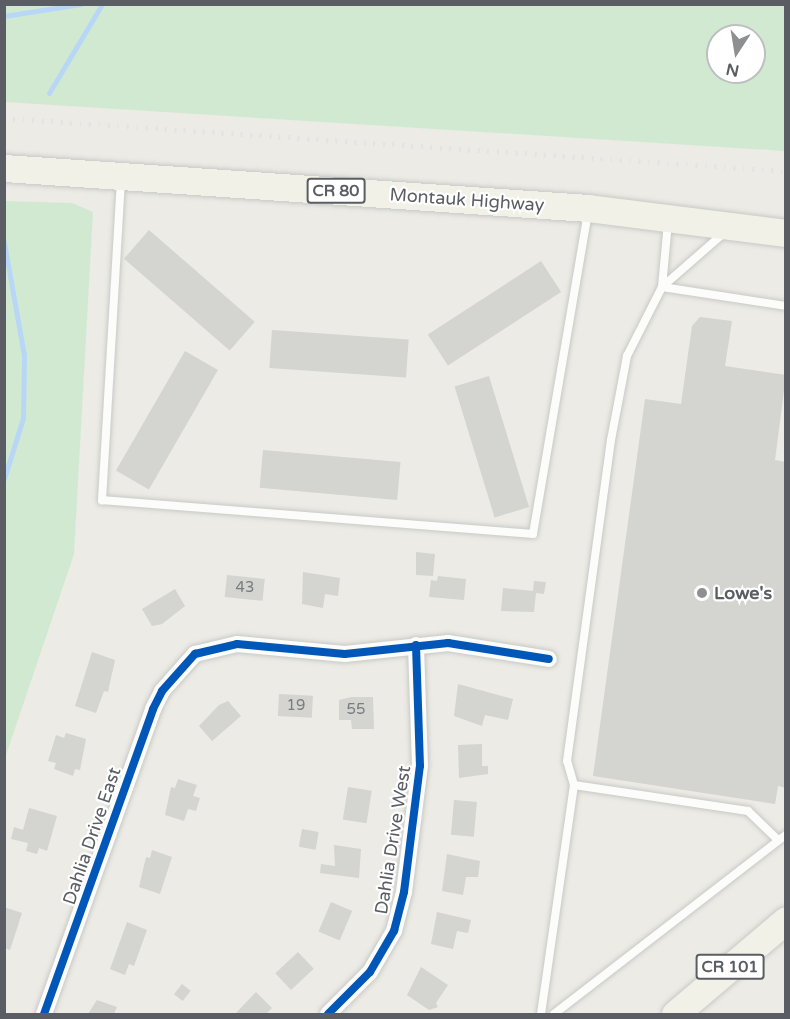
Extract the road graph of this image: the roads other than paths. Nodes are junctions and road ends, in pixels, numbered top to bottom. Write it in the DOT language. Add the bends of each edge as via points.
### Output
graph roads {
  1 [pos="4,168"];
  2 [pos="121,176"];
  3 [pos="588,208"];
  4 [pos="668,216"];
  5 [pos="734,224"];
  6 [pos="786,233"];
  7 [pos="662,287"];
  8 [pos="786,306"];
  9 [pos="416,645"];
  10 [pos="549,659"];
  11 [pos="574,784"];
  12 [pos="782,837"];
  13 [pos="786,920"];
  14 [pos="44,1014"];
  15 [pos="328,1014"];
  16 [pos="541,1014"];
  17 [pos="554,1014"];
  18 [pos="675,1014"];
  1 -- 2 [label="main road, Montauk Highway / CR 80"];
  2 -- 3 [label="main road, Montauk Highway / CR 80"];
  2 -- 3 [label="lane" via="102,500 533,534"];
  3 -- 4 [label="main road, Montauk Highway / CR 80"];
  4 -- 5 [label="main road, Montauk Highway / CR 80"];
  4 -- 7 [label="lane"];
  5 -- 6 [label="main road, Montauk Highway / CR 80"];
  5 -- 7 [label="lane"];
  7 -- 8 [label="lane"];
  7 -- 11 [label="lane" via="624,369 567,761"];
  9 -- 10 [label="street, Dahlia Drive East" via="448,643"];
  9 -- 14 [label="street, Dahlia Drive East" via="345,654 237,644 195,654 177,672 153,709"];
  9 -- 15 [label="street, Dahlia Drive West" via="420,766 404,892 394,931 370,972"];
  11 -- 12 [label="lane" via="748,811"];
  11 -- 16 [label="lane"];
  12 -- 17 [label="lane"];
  13 -- 18 [label="main road, CR 101"];
}
